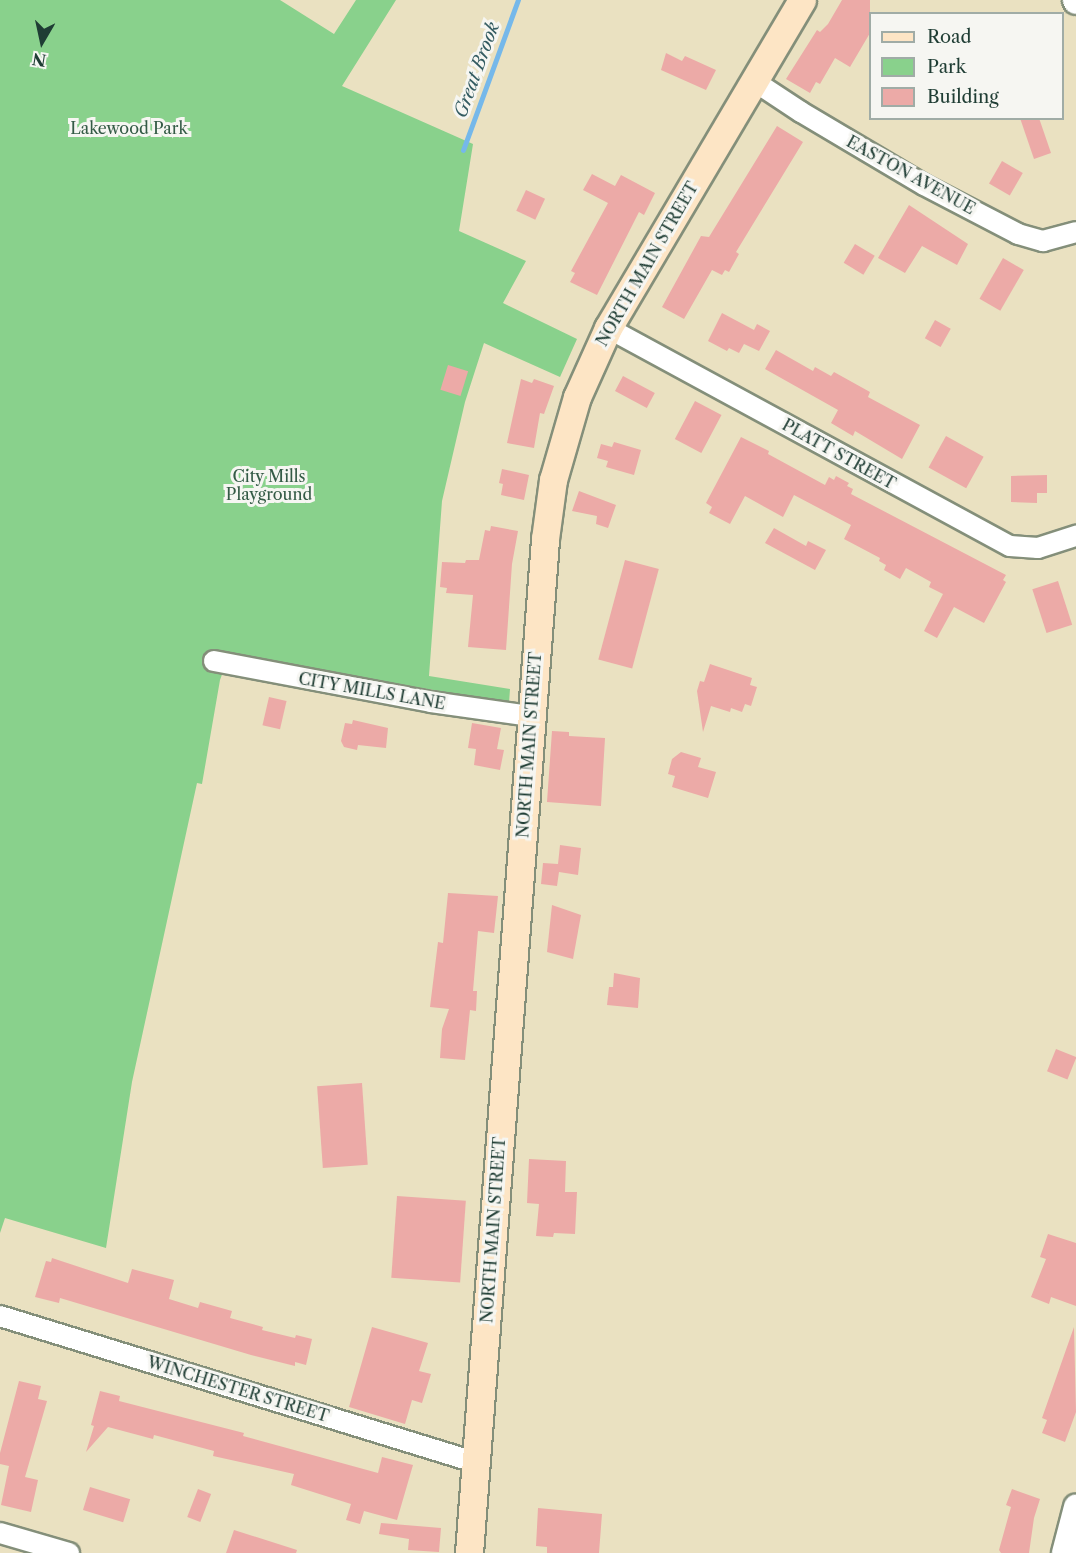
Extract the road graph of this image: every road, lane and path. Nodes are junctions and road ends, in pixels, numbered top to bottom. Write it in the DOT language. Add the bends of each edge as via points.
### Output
graph roads {
  1 [pos="802,0"];
  2 [pos="754,81"];
  3 [pos="1076,232"];
  4 [pos="608,328"];
  5 [pos="1076,536"];
  6 [pos="214,661"];
  7 [pos="531,716"];
  8 [pos="0,1316"];
  9 [pos="475,1462"];
  10 [pos="1076,1507"];
  11 [pos="0,1533"];
  12 [pos="69,1553"];
  13 [pos="469,1553"];
  14 [pos="1064,1553"];
  1 -- 2 [label="main road, NORTH MAIN STREET"];
  2 -- 3 [label="street, EASTON AVENUE" via="924,185 1018,234 1042,241"];
  2 -- 4 [label="main road, NORTH MAIN STREET"];
  4 -- 5 [label="street, PLATT STREET" via="997,540 1016,548 1032,549"];
  4 -- 7 [label="main road, NORTH MAIN STREET" via="577,397 553,480"];
  6 -- 7 [label="street, CITY MILLS LANE" via="430,702"];
  7 -- 9 [label="main road, NORTH MAIN STREET"];
  8 -- 9 [label="street, WINCHESTER STREET"];
  9 -- 13 [label="main road, NORTH MAIN STREET"];
  10 -- 14 [label="street"];
  11 -- 12 [label="street"];
}
